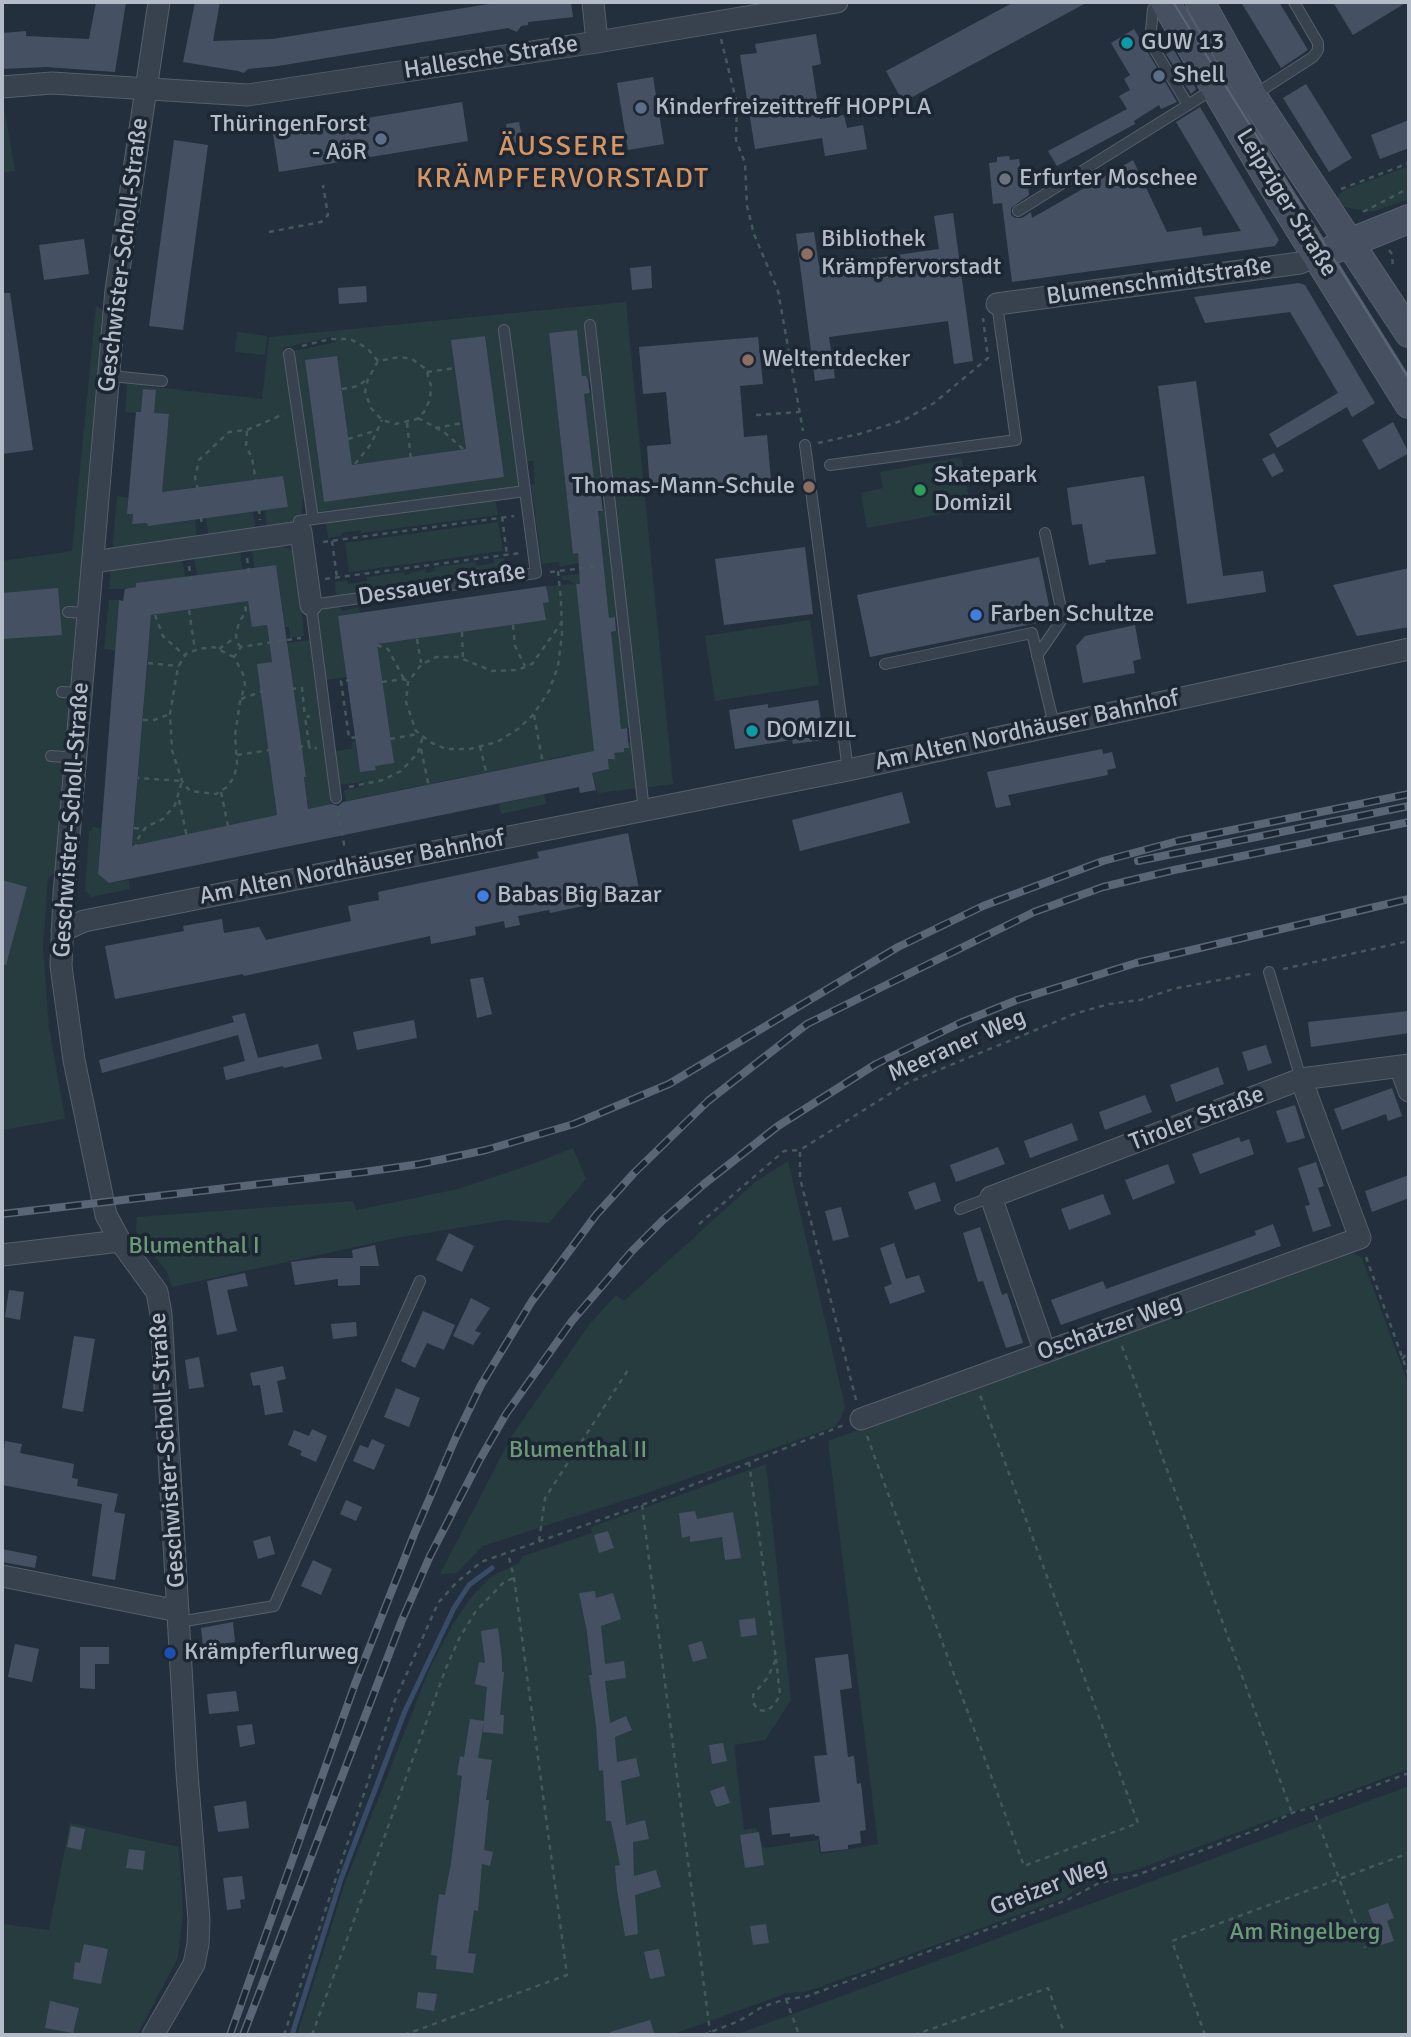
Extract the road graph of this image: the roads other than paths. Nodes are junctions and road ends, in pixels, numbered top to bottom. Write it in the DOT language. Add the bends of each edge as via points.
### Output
graph roads {
  1 [pos="159,2"];
  2 [pos="593,2"];
  3 [pos="837,2"];
  4 [pos="1164,2"];
  5 [pos="1200,2"];
  6 [pos="1294,2"];
  7 [pos="597,42"];
  8 [pos="2,87"];
  9 [pos="1217,87"];
  10 [pos="145,89"];
  11 [pos="1253,97"];
  12 [pos="1188,105"];
  13 [pos="1018,211"];
  14 [pos="1409,219"];
  15 [pos="1350,243"];
  16 [pos="1318,256"];
  17 [pos="998,304"];
  18 [pos="590,325"];
  19 [pos="505,330"];
  20 [pos="1409,334"];
  21 [pos="289,354"];
  22 [pos="109,373"];
  23 [pos="162,381"];
  24 [pos="1409,404"];
  25 [pos="805,445"];
  26 [pos="830,465"];
  27 [pos="525,491"];
  28 [pos="305,532"];
  29 [pos="1045,533"];
  30 [pos="93,562"];
  31 [pos="311,605"];
  32 [pos="1409,649"];
  33 [pos="1037,656"];
  34 [pos="885,664"];
  35 [pos="1054,725"];
  36 [pos="51,756"];
  37 [pos="76,758"];
  38 [pos="848,770"];
  39 [pos="336,798"];
  40 [pos="644,811"];
  41 [pos="62,931"];
  42 [pos="1269,972"];
  43 [pos="1405,1065"];
  44 [pos="1301,1079"];
  45 [pos="1409,1091"];
  46 [pos="991,1197"];
  47 [pos="960,1209"];
  48 [pos="120,1241"];
  49 [pos="2,1255"];
  50 [pos="420,1281"];
  51 [pos="1045,1352"];
  52 [pos="861,1419"];
  53 [pos="2,1576"];
  54 [pos="178,1616"];
  55 [pos="153,2035"];
  1 -- 10 [label="street, Geschwister-Scholl-Straße"];
  2 -- 7 [label="street"];
  3 -- 7 [label="street, Hallesche Straße"];
  4 -- 9 [label="main road, Leipziger Straße"];
  4 -- 12 [label="lane" via="1153,9 1150,42"];
  5 -- 11 [label="main road, Leipziger Straße"];
  6 -- 11 [label="lane" via="1318,50"];
  7 -- 10 [label="street, Hallesche Straße" via="248,95"];
  8 -- 10 [label="street, Hallesche Straße" via="51,83"];
  9 -- 12 [label="lane"];
  9 -- 16 [label="main road, Leipziger Straße"];
  10 -- 22 [label="street, Geschwister-Scholl-Straße"];
  11 -- 15 [label="main road, Leipziger Straße"];
  12 -- 13 [label="lane"];
  14 -- 15 [label="main road"];
  15 -- 16 [label="main road"];
  15 -- 20 [label="main road, Leipziger Straße"];
  16 -- 17 [label="street, Blumenschmidtstraße" via="1300,263"];
  16 -- 24 [label="main road, Leipziger Straße"];
  17 -- 26 [label="lane" via="1016,440"];
  18 -- 40 [label="lane"];
  19 -- 27 [label="lane, Dessauer Straße"];
  21 -- 28 [label="lane"];
  22 -- 23 [label="lane"];
  22 -- 30 [label="street, Geschwister-Scholl-Straße"];
  25 -- 38 [label="lane"];
  27 -- 28 [label="lane"];
  27 -- 31 [label="lane, Dessauer Straße" via="536,573"];
  28 -- 30 [label="street"];
  28 -- 31 [label="street"];
  29 -- 33 [label="lane" via="1063,618"];
  30 -- 37 [label="street, Geschwister-Scholl-Straße" via="78,612 72,692"];
  31 -- 39 [label="lane"];
  32 -- 35 [label="street, Am Alten Nordhäuser Bahnhof"];
  33 -- 34 [label="lane" via="1031,633"];
  33 -- 35 [label="lane"];
  35 -- 38 [label="street, Am Alten Nordhäuser Bahnhof"];
  36 -- 37 [label="lane"];
  37 -- 41 [label="street, Geschwister-Scholl-Straße" via="58,886"];
  38 -- 40 [label="street, Am Alten Nordhäuser Bahnhof"];
  40 -- 41 [label="street, Am Alten Nordhäuser Bahnhof" via="84,921"];
  41 -- 48 [label="street, Geschwister-Scholl-Straße" via="61,966 74,1059 106,1215"];
  42 -- 44 [label="lane"];
  43 -- 44 [label="street, Tiroler Straße"];
  43 -- 45 [label="street"];
  44 -- 46 [label="street, Tiroler Straße"];
  44 -- 51 [label="street, Oschatzer Weg" via="1360,1238"];
  46 -- 47 [label="lane, Tiroler Straße"];
  46 -- 51 [label="street"];
  48 -- 49 [label="street"];
  48 -- 54 [label="street, Geschwister-Scholl-Straße" via="157,1292 161,1314"];
  50 -- 54 [label="lane, Geschwister-Scholl-Straße" via="274,1606"];
  51 -- 52 [label="street, Oschatzer Weg"];
  53 -- 54 [label="street"];
  54 -- 55 [label="street, Geschwister-Scholl-Straße" via="198,1944 194,1964"];
}
